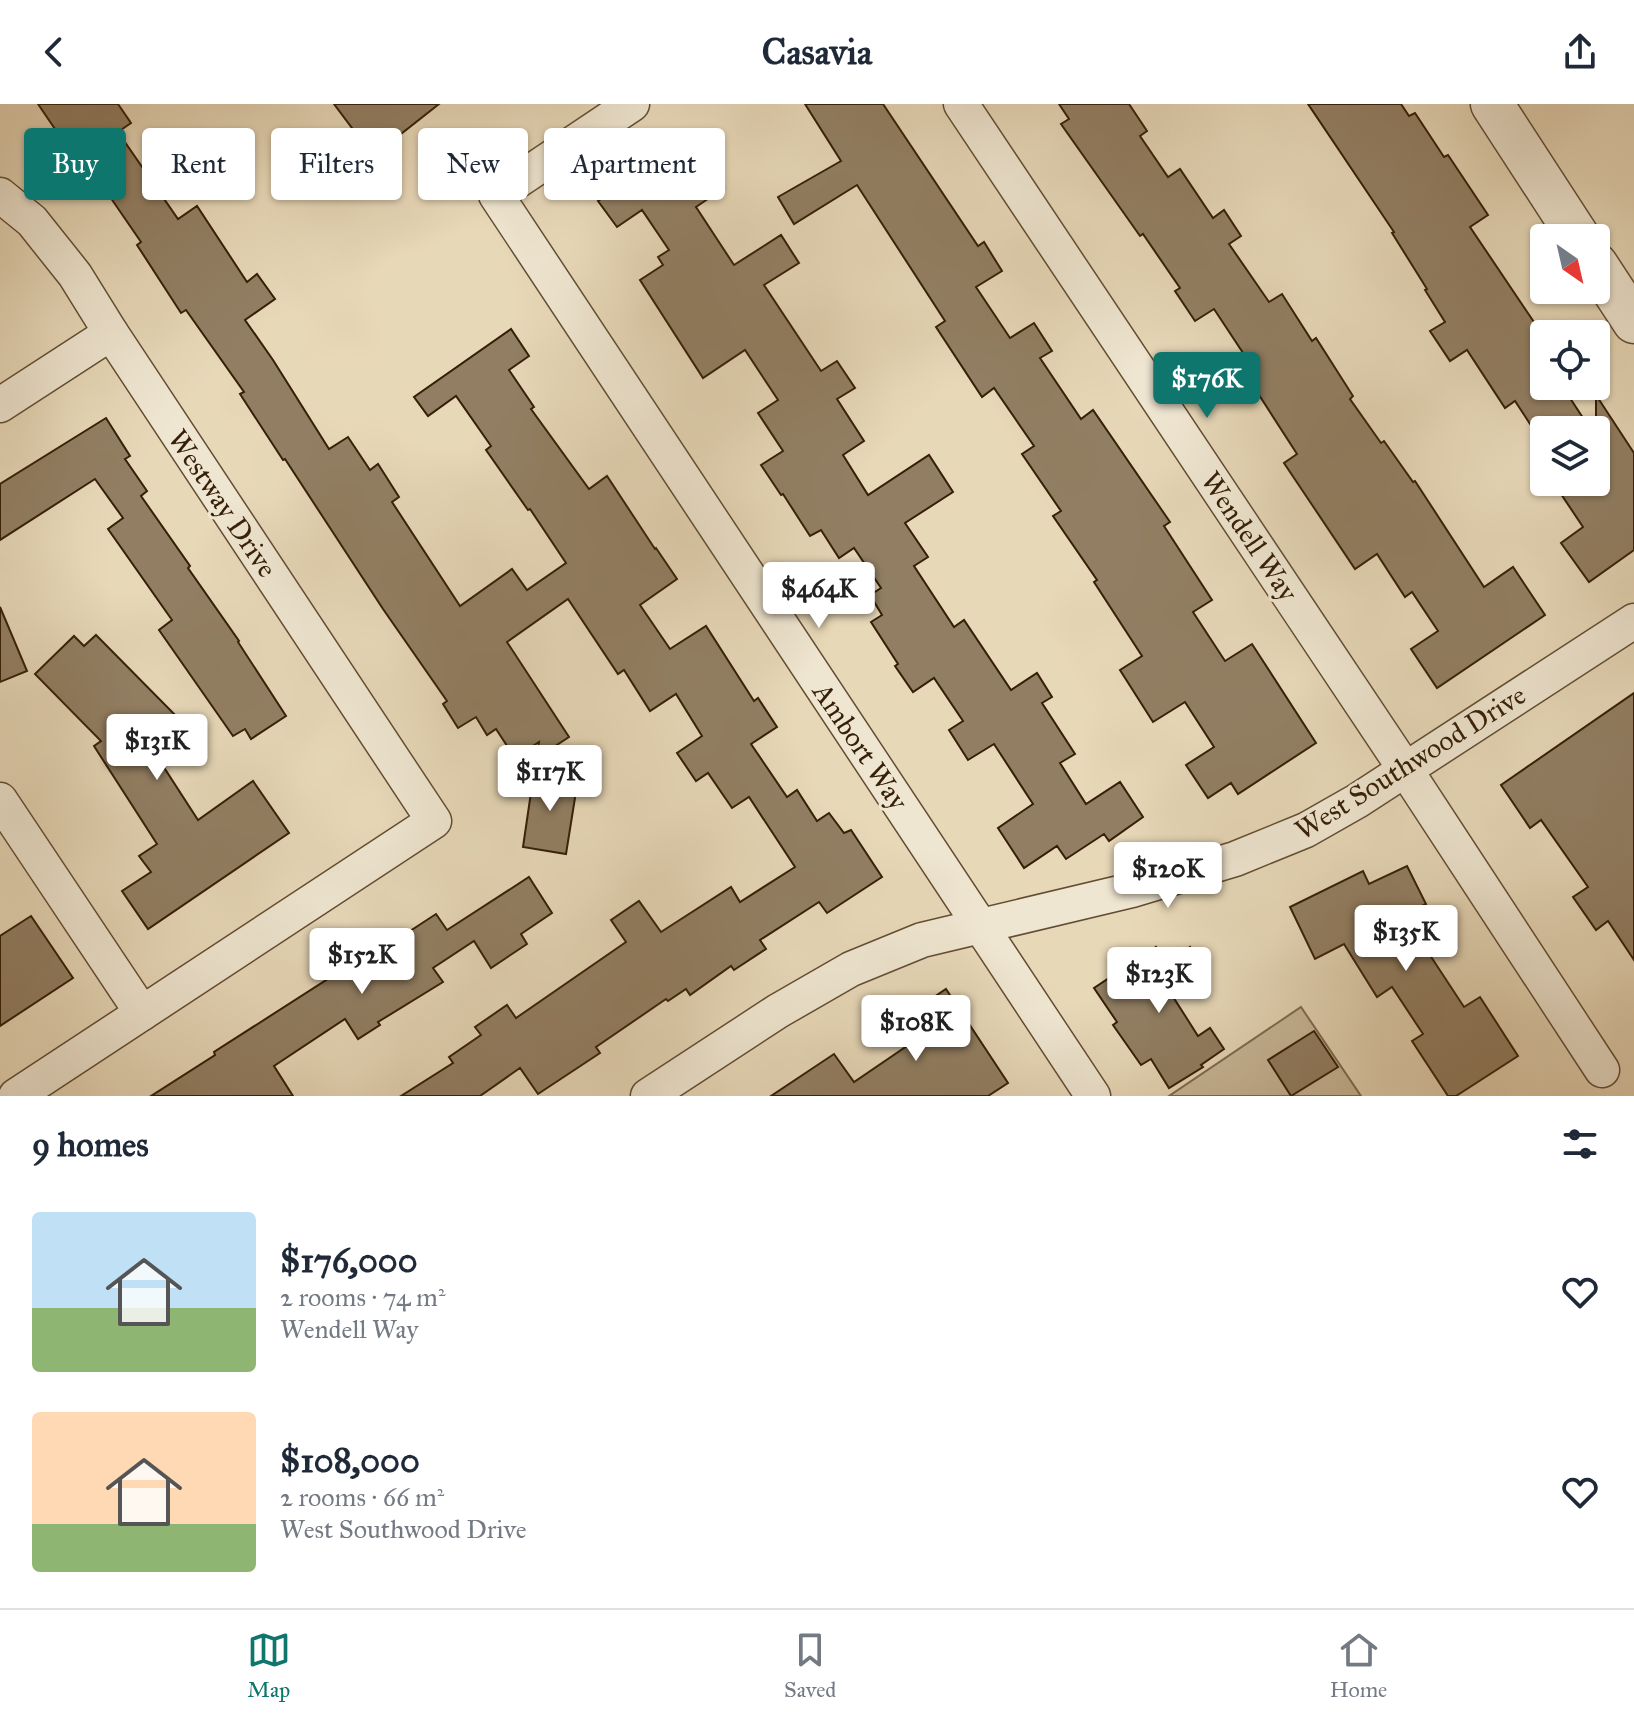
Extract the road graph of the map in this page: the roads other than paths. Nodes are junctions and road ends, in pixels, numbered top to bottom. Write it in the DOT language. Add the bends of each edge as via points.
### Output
graph roads {
  1 [pos="632,104"];
  2 [pos="961,104"];
  3 [pos="1492,104"];
  4 [pos="0,195"];
  5 [pos="1570,224"];
  6 [pos="1610,285"];
  7 [pos="1634,322"];
  8 [pos="111,333"];
  9 [pos="0,405"];
  10 [pos="1634,621"];
  11 [pos="1405,769"];
  12 [pos="0,800"];
  13 [pos="981,926"];
  14 [pos="142,1013"];
  15 [pos="1602,1070"];
  16 [pos="16,1096"];
  17 [pos="648,1096"];
  18 [pos="1093,1096"];
  1 -- 13 [label="street, Ambort Way" via="496,195"];
  2 -- 11 [label="street, Wendell Way"];
  3 -- 5 [label="street"];
  4 -- 8 [label="street, Westway Drive" via="32,221 75,275"];
  6 -- 7 [label="street"];
  8 -- 9 [label="street"];
  8 -- 14 [label="street, Westway Drive" via="434,821"];
  10 -- 11 [label="street, West Southwood Drive"];
  11 -- 13 [label="street, West Southwood Drive" via="1306,830 1235,859"];
  11 -- 15 [label="street, Wendell Way"];
  12 -- 14 [label="street"];
  13 -- 17 [label="street, West Southwood Drive" via="922,940 851,969"];
  13 -- 18 [label="street, Ambort Way"];
  14 -- 16 [label="street"];
}
